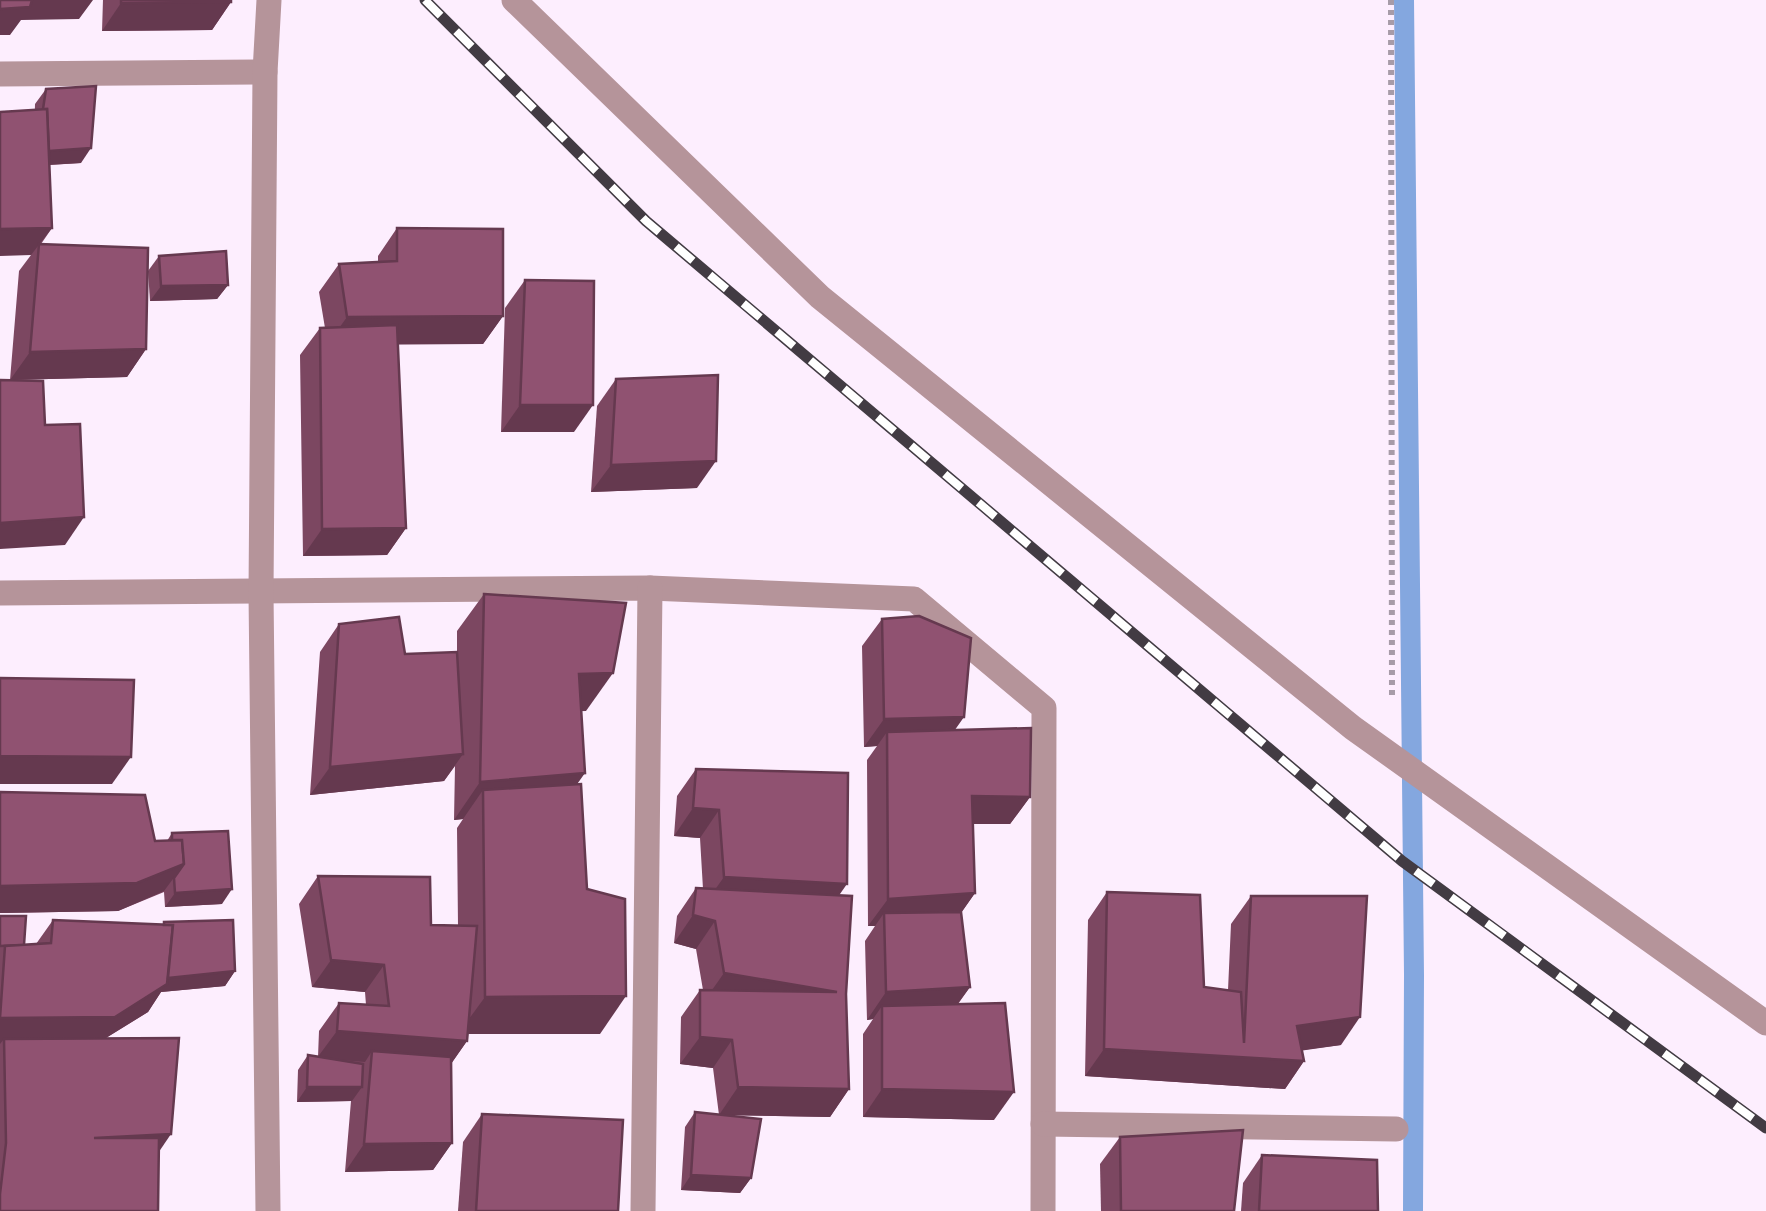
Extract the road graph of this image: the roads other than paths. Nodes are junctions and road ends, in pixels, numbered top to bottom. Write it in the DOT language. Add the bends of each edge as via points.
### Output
graph roads {
  1 [pos="268,0"];
  2 [pos="514,0"];
  3 [pos="265,72"];
  4 [pos="0,74"];
  5 [pos="650,588"];
  6 [pos="0,593"];
  7 [pos="261,593"];
  8 [pos="1766,1022"];
  9 [pos="1043,1124"];
  10 [pos="1396,1128"];
  11 [pos="268,1211"];
  12 [pos="643,1211"];
  13 [pos="1043,1211"];
  1 -- 3 [label="street"];
  2 -- 8 [label="street" via="820,297 1337,716"];
  3 -- 4 [label="street"];
  3 -- 7 [label="street"];
  5 -- 7 [label="street"];
  5 -- 9 [label="street" via="914,599 1044,708"];
  5 -- 12 [label="street"];
  6 -- 7 [label="street"];
  7 -- 11 [label="street"];
  9 -- 10 [label="street"];
  9 -- 13 [label="street"];
}
